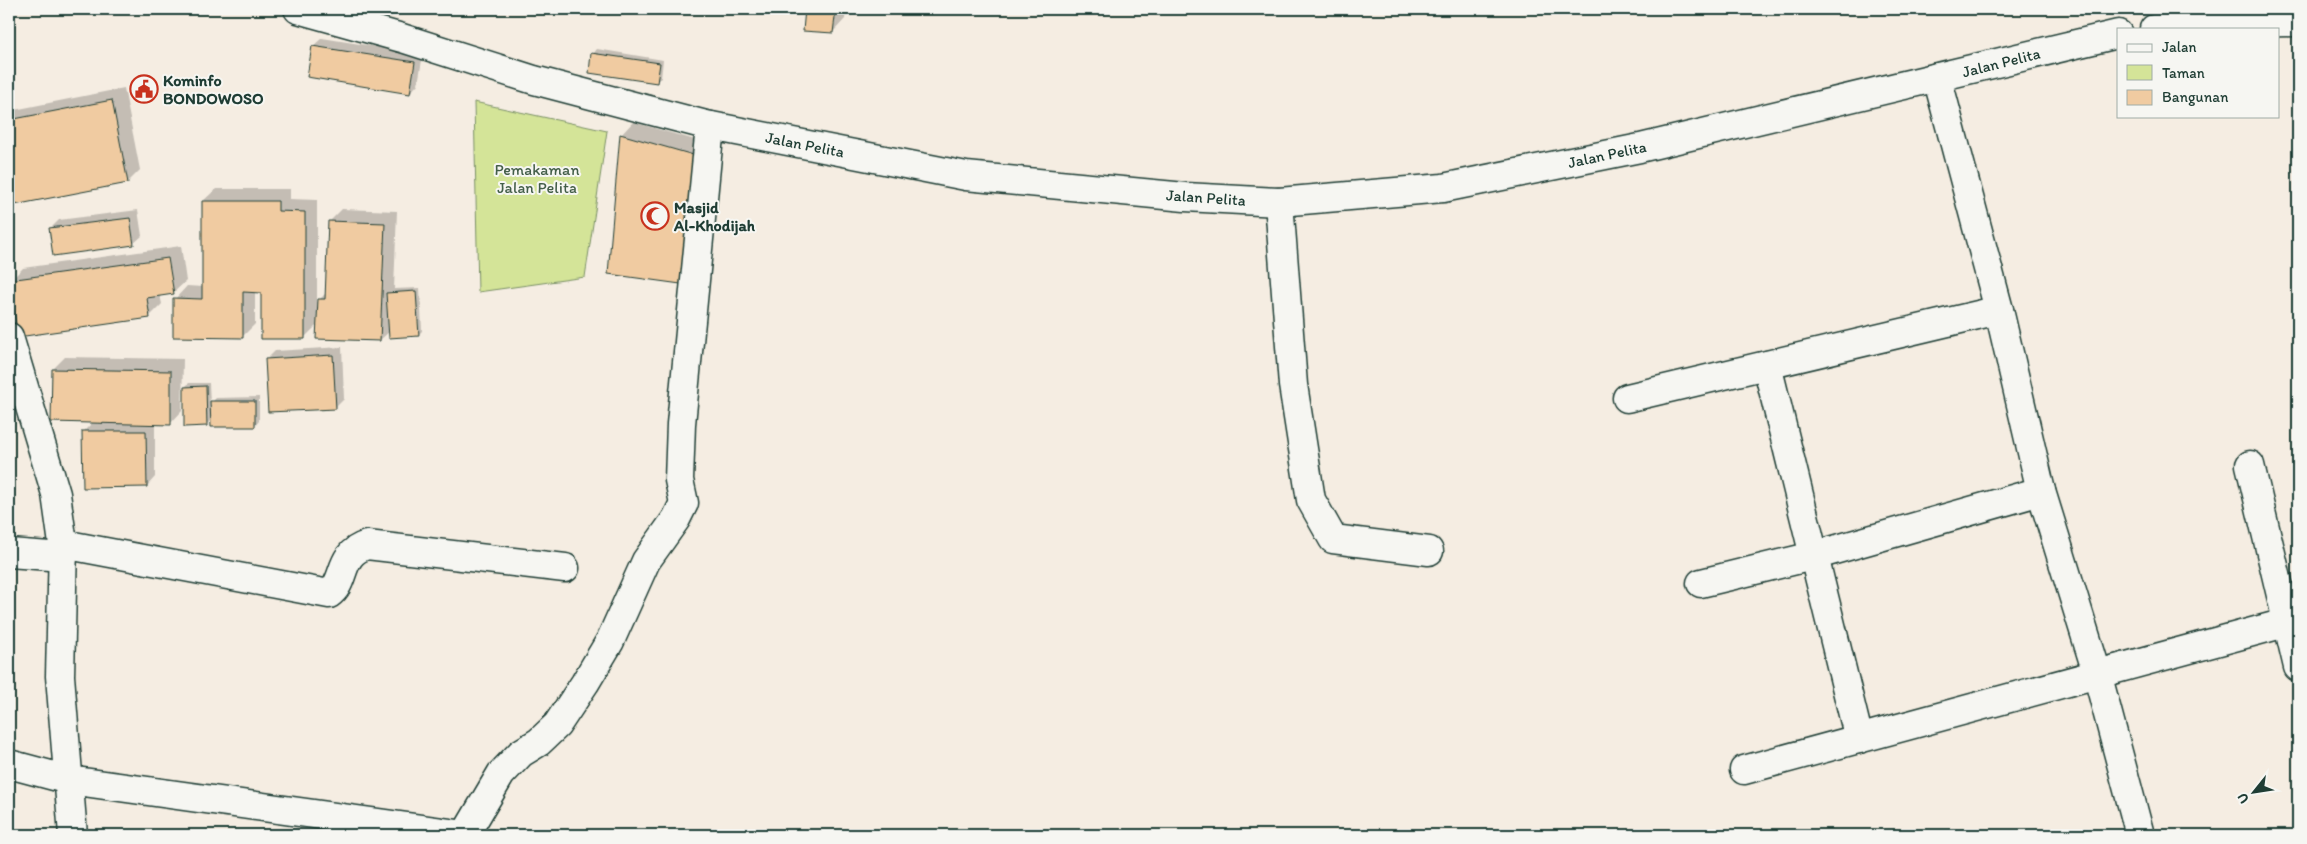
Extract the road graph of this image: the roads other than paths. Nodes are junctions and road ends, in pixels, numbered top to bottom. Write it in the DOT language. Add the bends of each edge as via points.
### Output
graph roads {
  1 [pos="298,9"];
  2 [pos="2298,22"];
  3 [pos="2165,28"];
  4 [pos="2117,34"];
  5 [pos="1937,77"];
  6 [pos="710,126"];
  7 [pos="1279,202"];
  8 [pos="1998,310"];
  9 [pos="9,337"];
  10 [pos="1767,365"];
  11 [pos="1627,398"];
  12 [pos="2250,465"];
  13 [pos="2040,490"];
  14 [pos="1429,550"];
  15 [pos="62,551"];
  16 [pos="9,553"];
  17 [pos="1812,556"];
  18 [pos="565,568"];
  19 [pos="1701,583"];
  20 [pos="2289,622"];
  21 [pos="2298,667"];
  22 [pos="2098,674"];
  23 [pos="1859,739"];
  24 [pos="9,764"];
  25 [pos="1744,770"];
  26 [pos="69,780"];
  27 [pos="73,835"];
  28 [pos="465,835"];
  29 [pos="2140,835"];
  1 -- 6 [label="street, Jalan Pelita" via="534,80"];
  2 -- 3 [label="street" via="2219,23"];
  4 -- 5 [label="street, Jalan Pelita"];
  5 -- 7 [label="street, Jalan Pelita" via="1640,148 1443,188"];
  5 -- 8 [label="street"];
  6 -- 7 [label="street, Jalan Pelita" via="966,176 1185,197"];
  6 -- 28 [label="street" via="681,424 679,480 684,502 646,561 610,641 562,718 501,774"];
  7 -- 14 [label="street" via="1293,385 1310,500 1333,539"];
  8 -- 10 [label="street"];
  8 -- 13 [label="street"];
  9 -- 15 [label="street" via="56,494"];
  10 -- 11 [label="street"];
  10 -- 17 [label="street"];
  12 -- 20 [label="street"];
  13 -- 17 [label="street"];
  13 -- 22 [label="street"];
  15 -- 16 [label="street"];
  15 -- 18 [label="street" via="329,594 335,589 342,567 356,548 367,544"];
  15 -- 26 [label="street" via="60,676"];
  17 -- 19 [label="street"];
  17 -- 23 [label="street"];
  20 -- 21 [label="street"];
  20 -- 22 [label="street"];
  22 -- 23 [label="street"];
  22 -- 29 [label="street"];
  23 -- 25 [label="street"];
  24 -- 26 [label="street"];
  26 -- 27 [label="street"];
  26 -- 28 [label="street"];
}
